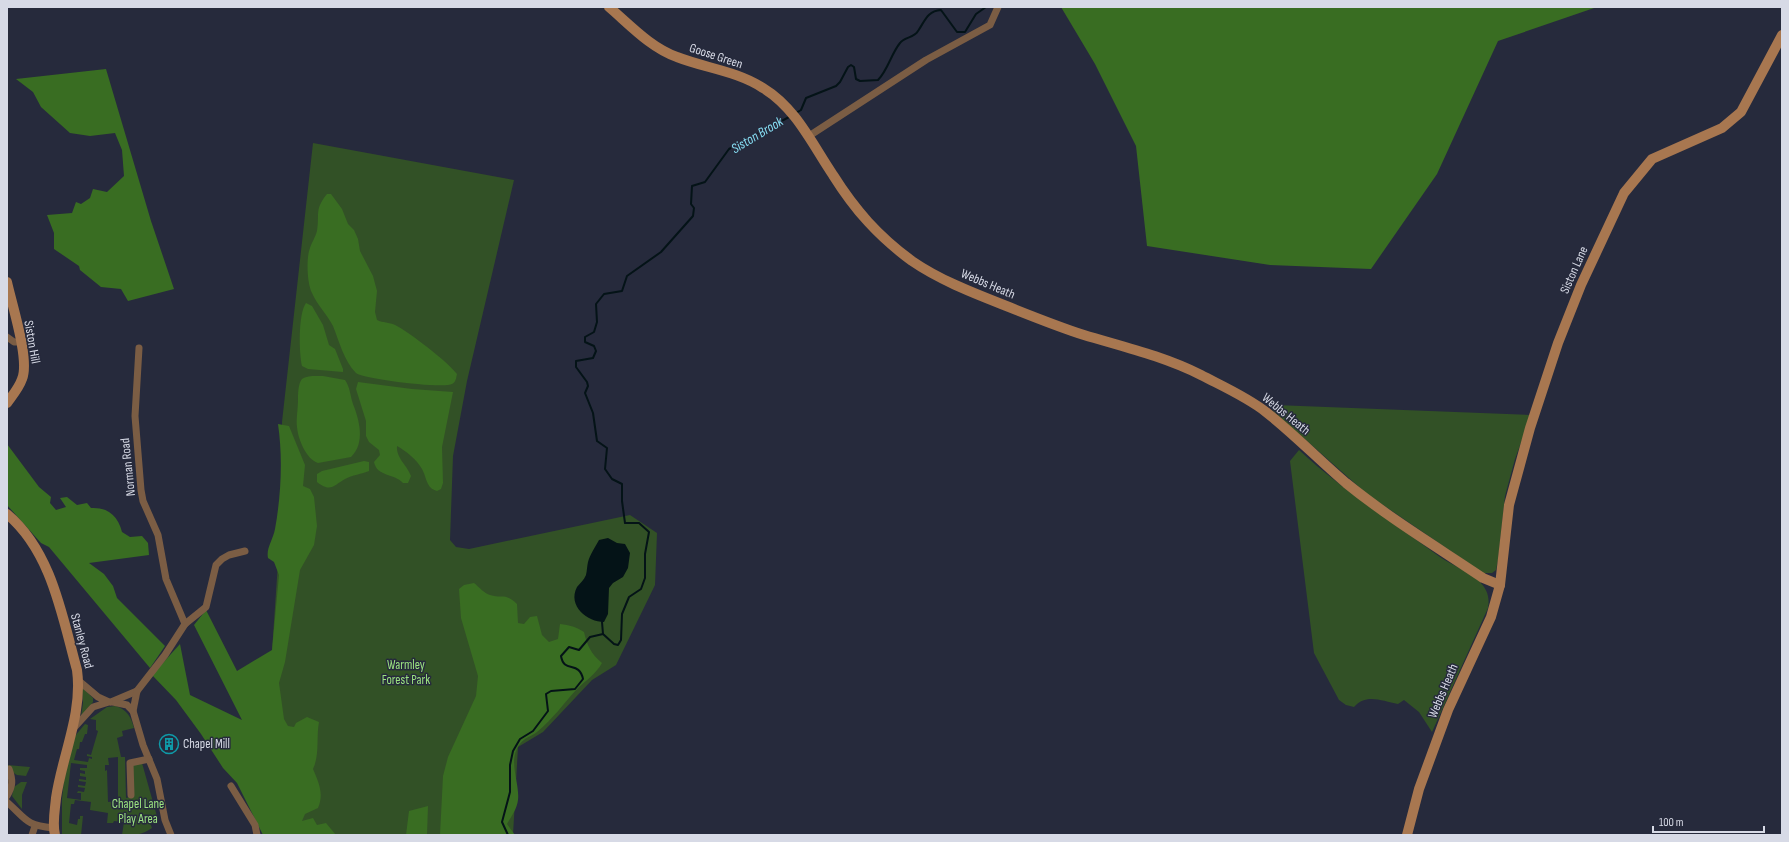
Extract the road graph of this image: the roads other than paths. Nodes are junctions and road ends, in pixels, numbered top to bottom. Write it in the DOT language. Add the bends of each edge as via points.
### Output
graph roads {
  1 [pos="608,7"];
  2 [pos="998,7"];
  3 [pos="1782,35"];
  4 [pos="808,136"];
  5 [pos="7,282"];
  6 [pos="7,337"];
  7 [pos="21,342"];
  8 [pos="139,348"];
  9 [pos="7,403"];
  10 [pos="7,514"];
  11 [pos="245,551"];
  12 [pos="1500,585"];
  13 [pos="188,622"];
  14 [pos="79,681"];
  15 [pos="137,691"];
  16 [pos="110,702"];
  17 [pos="133,711"];
  18 [pos="73,729"];
  19 [pos="149,759"];
  20 [pos="9,769"];
  21 [pos="231,786"];
  22 [pos="131,795"];
  23 [pos="7,796"];
  24 [pos="7,802"];
  25 [pos="35,826"];
  26 [pos="54,831"];
  27 [pos="32,835"];
  28 [pos="171,835"];
  29 [pos="258,835"];
  30 [pos="1407,835"];
  1 -- 4 [label="street, Goose Green" via="660,50 730,73 763,87 785,106"];
  2 -- 4 [label="street" via="990,25 926,60"];
  3 -- 12 [label="street, Siston Lane" via="1741,112 1733,120 1722,128 1652,159 1624,193 1559,339 1532,424 1509,505"];
  4 -- 12 [label="street, Webbs Heath" via="867,223 915,263 982,296 1081,334 1150,353 1230,391 1266,412 1374,504 1483,578"];
  5 -- 7 [label="street, Siston Hill"];
  6 -- 7 [label="street" via="14,342"];
  7 -- 9 [label="street, Siston Hill" via="25,369 22,380"];
  8 -- 13 [label="street, Norman Road" via="135,416 141,490 158,535 166,579"];
  10 -- 14 [label="street, Stanley Road" via="22,527 42,557 59,606"];
  11 -- 13 [label="street" via="229,555 216,565 206,608"];
  12 -- 30 [label="street, Webbs Heath" via="1491,617 1448,710"];
  13 -- 15 [label="street"];
  14 -- 16 [label="street" via="98,697"];
  14 -- 18 [label="street, Stanley Road"];
  15 -- 16 [label="street"];
  15 -- 17 [label="street"];
  16 -- 17 [label="street" via="127,705"];
  16 -- 18 [label="street" via="93,708"];
  17 -- 19 [label="street"];
  18 -- 26 [label="street, Stanley Road" via="60,774"];
  19 -- 22 [label="street" via="130,763"];
  19 -- 28 [label="street" via="157,779 165,820"];
  20 -- 23 [label="street" via="12,788"];
  21 -- 29 [label="street"];
  24 -- 25 [label="street"];
  25 -- 26 [label="street"];
  25 -- 27 [label="street"];
}
